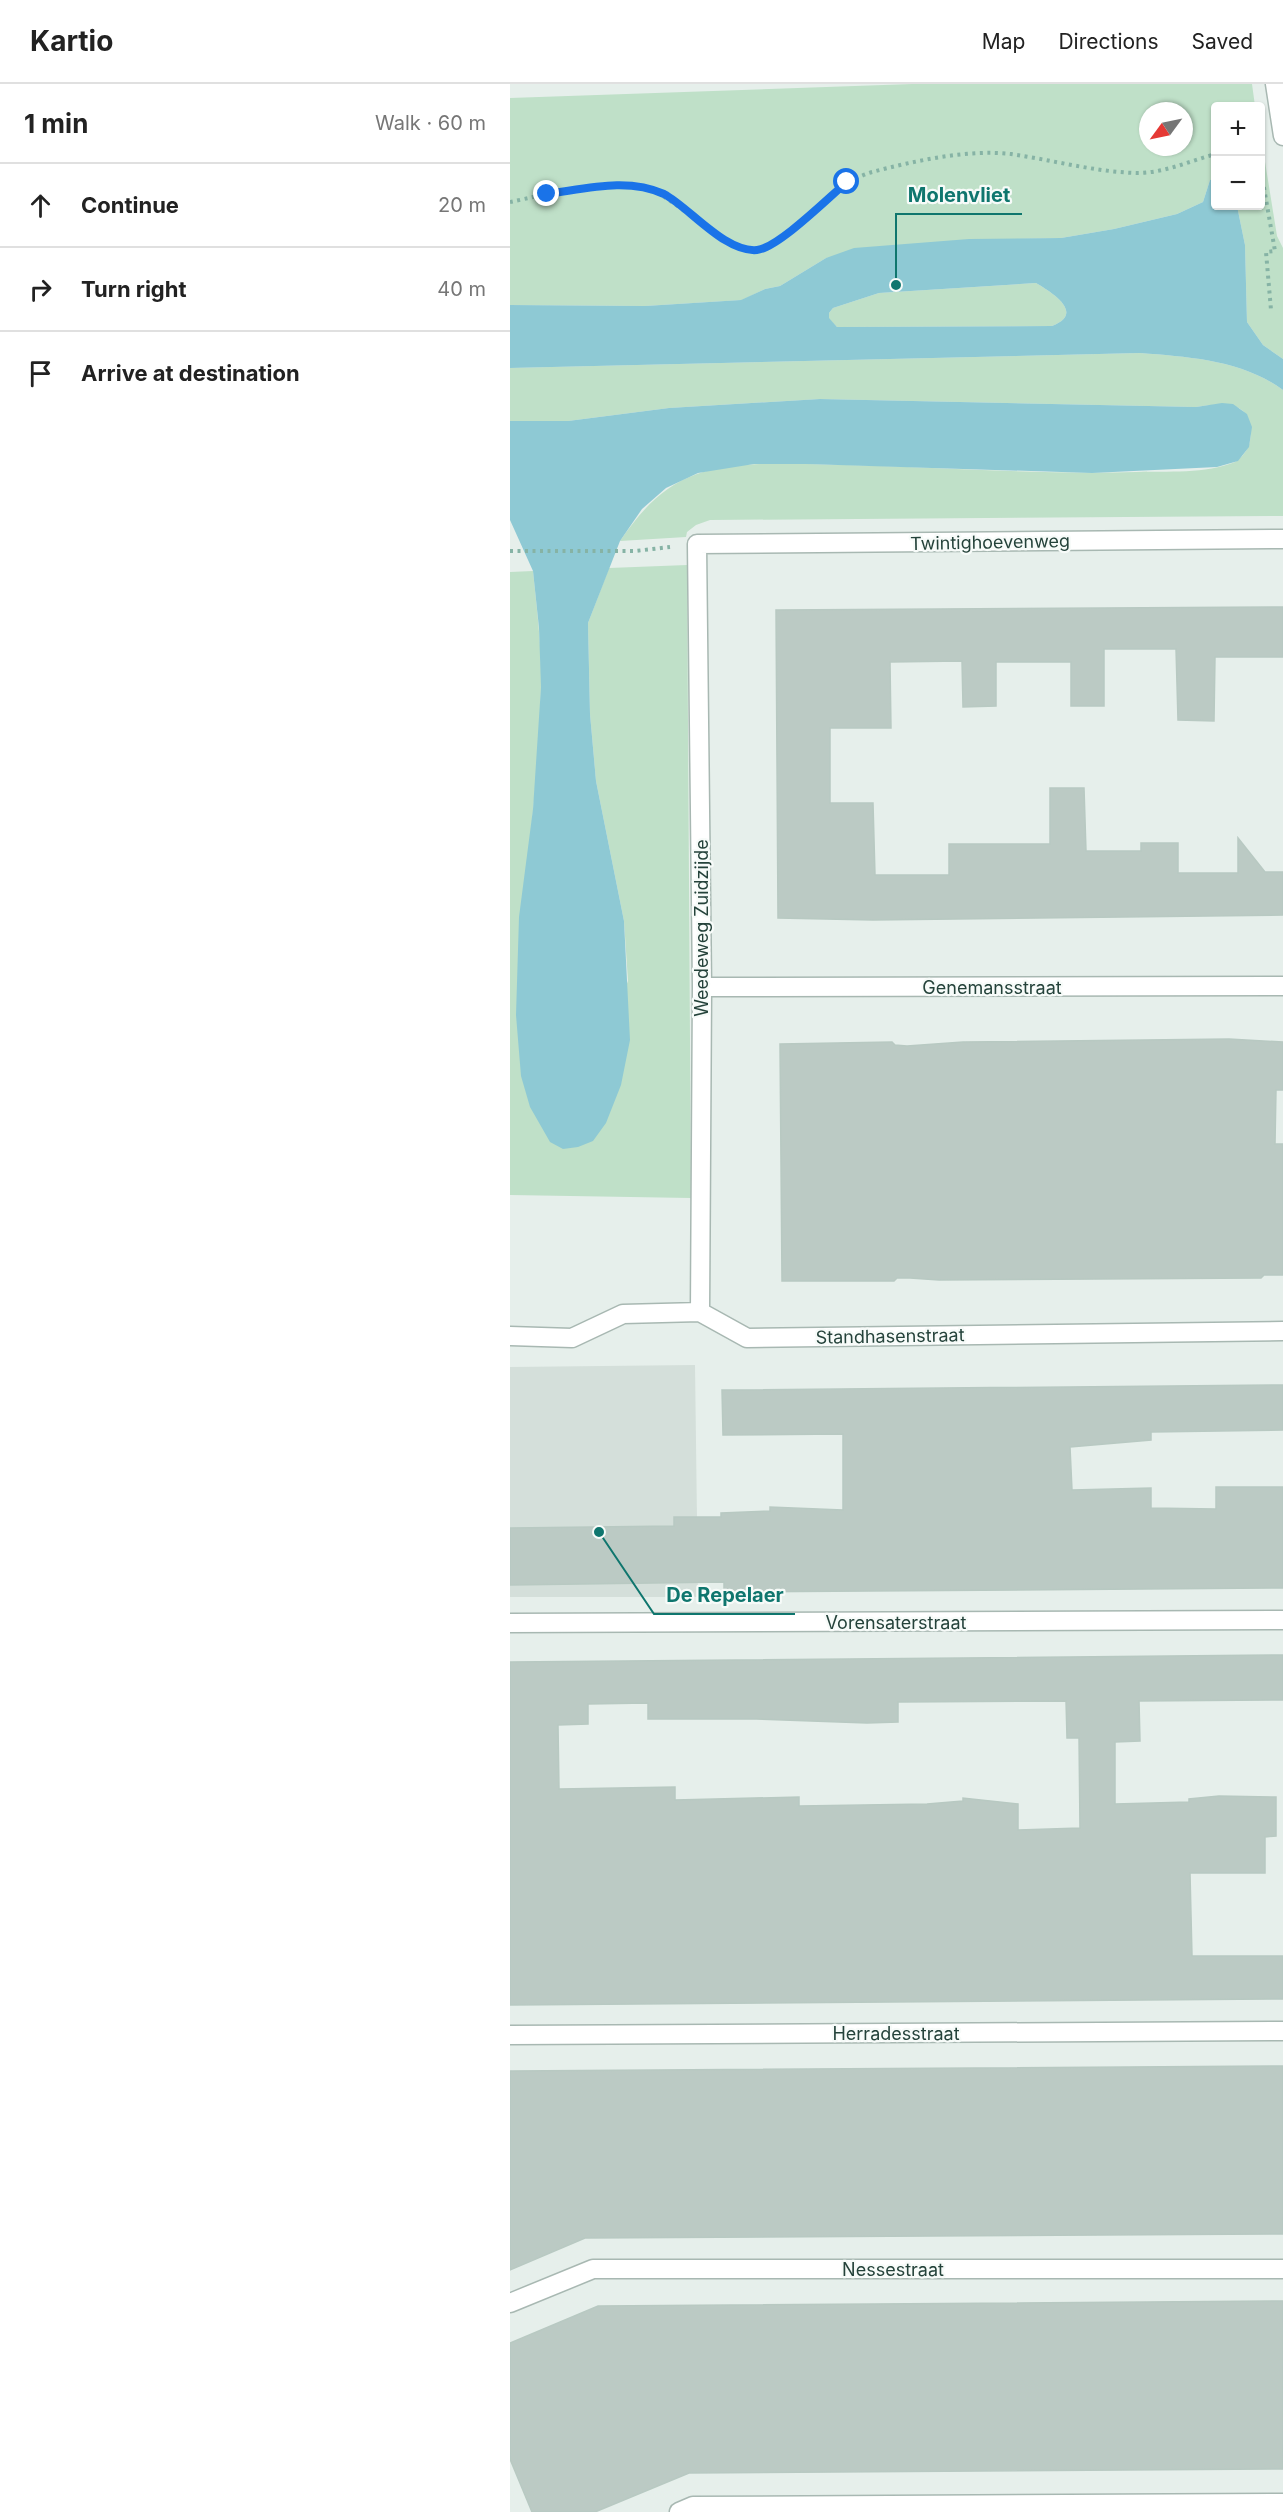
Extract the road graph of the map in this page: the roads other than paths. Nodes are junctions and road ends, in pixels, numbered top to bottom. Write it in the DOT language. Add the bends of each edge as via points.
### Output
graph roads {
  1 [pos="1275,84"];
  2 [pos="1283,136"];
  3 [pos="1283,539"];
  4 [pos="698,544"];
  5 [pos="1283,986"];
  6 [pos="702,987"];
  7 [pos="700,1312"];
  8 [pos="1283,1331"];
  9 [pos="510,1336"];
  10 [pos="1283,1620"];
  11 [pos="510,1623"];
  12 [pos="1283,2031"];
  13 [pos="510,2035"];
  14 [pos="1283,2269"];
  15 [pos="510,2303"];
  16 [pos="1283,2503"];
  17 [pos="679,2512"];
  1 -- 2 [label="street"];
  3 -- 4 [label="street, Twintighoevenweg"];
  4 -- 6 [label="street, Weedeweg Zuidzijde"];
  5 -- 6 [label="street, Genemansstraat"];
  6 -- 7 [label="street, Weedeweg Zuidzijde"];
  7 -- 8 [label="street, Standhasenstraat" via="747,1338"];
  7 -- 9 [label="street" via="623,1314 572,1338"];
  10 -- 11 [label="street, Vorensaterstraat"];
  12 -- 13 [label="street, Herradesstraat"];
  14 -- 15 [label="street, Nessestraat" via="593,2269"];
  16 -- 17 [label="street" via="693,2506"];
}
